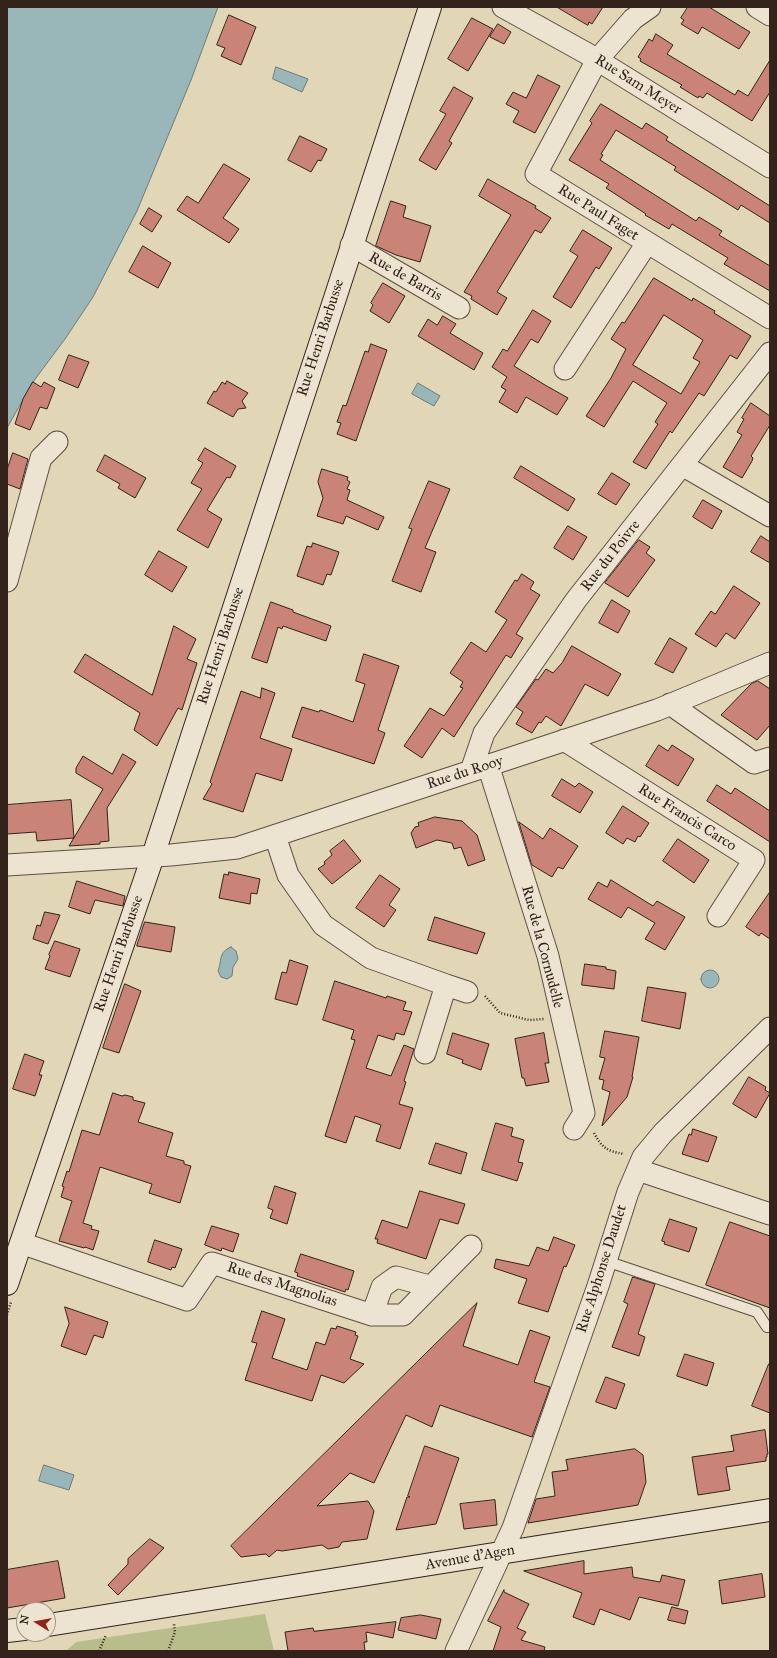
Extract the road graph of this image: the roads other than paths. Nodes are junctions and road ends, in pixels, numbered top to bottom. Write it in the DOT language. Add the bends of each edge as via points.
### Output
graph roads {
  1 [pos="430,7"];
  2 [pos="503,7"];
  3 [pos="650,7"];
  4 [pos="756,7"];
  5 [pos="770,15"];
  6 [pos="597,60"];
  7 [pos="770,167"];
  8 [pos="647,243"];
  9 [pos="351,245"];
  10 [pos="459,308"];
  11 [pos="770,318"];
  12 [pos="770,353"];
  13 [pos="565,369"];
  14 [pos="57,442"];
  15 [pos="682,465"];
  16 [pos="770,516"];
  17 [pos="7,581"];
  18 [pos="770,663"];
  19 [pos="670,704"];
  20 [pos="564,740"];
  21 [pos="770,758"];
  22 [pos="480,768"];
  23 [pos="275,836"];
  24 [pos="153,856"];
  25 [pos="7,865"];
  26 [pos="718,916"];
  27 [pos="446,985"];
  28 [pos="467,992"];
  29 [pos="770,1028"];
  30 [pos="425,1053"];
  31 [pos="579,1121"];
  32 [pos="641,1164"];
  33 [pos="770,1214"];
  34 [pos="21,1243"];
  35 [pos="471,1246"];
  36 [pos="606,1261"];
  37 [pos="7,1284"];
  38 [pos="430,1286"];
  39 [pos="372,1315"];
  40 [pos="767,1327"];
  41 [pos="770,1510"];
  42 [pos="502,1552"];
  43 [pos="56,1624"];
  44 [pos="456,1651"];
  1 -- 9 [label="main road, Rue Henri Barbusse"];
  2 -- 6 [label="street, Rue Sam Meyer"];
  3 -- 6 [label="street" via="633,19"];
  4 -- 5 [label="street"];
  6 -- 7 [label="street, Rue Sam Meyer"];
  6 -- 8 [label="street, Rue Paul Faget" via="536,174"];
  8 -- 11 [label="street, Rue Paul Faget"];
  8 -- 13 [label="street"];
  9 -- 10 [label="street, Rue de Barris"];
  9 -- 24 [label="main road, Rue Henri Barbusse"];
  12 -- 15 [label="street, Rue du Poivre"];
  14 -- 17 [label="street" via="41,458"];
  15 -- 16 [label="street"];
  15 -- 22 [label="street, Rue du Poivre" via="576,600 488,727 484,734"];
  18 -- 19 [label="street, Rue du Rooy"];
  19 -- 20 [label="street, Rue du Rooy"];
  19 -- 21 [label="street" via="754,763"];
  20 -- 22 [label="street, Rue du Rooy"];
  20 -- 26 [label="street, Rue Francis Carco" via="754,860"];
  22 -- 23 [label="street, Rue du Rooy"];
  22 -- 31 [label="street, Rue de la Cornudelle" via="548,956 561,1013"];
  23 -- 24 [label="street, Rue du Rooy" via="237,848"];
  23 -- 27 [label="street" via="288,875 323,925 371,958"];
  24 -- 25 [label="street, Rue du Rooy"];
  24 -- 34 [label="main road, Rue Henri Barbusse"];
  27 -- 28 [label="street"];
  27 -- 30 [label="street"];
  29 -- 32 [label="street, Rue Alphonse Daudet" via="663,1133"];
  32 -- 33 [label="street"];
  32 -- 36 [label="street, Rue Alphonse Daudet" via="628,1192"];
  34 -- 37 [label="main road, Rue Henri Barbusse"];
  34 -- 39 [label="street, Rue des Magnolias" via="187,1300 212,1262"];
  35 -- 38 [label="street, Rue des Magnolias"];
  36 -- 40 [label="lane" via="758,1312"];
  36 -- 42 [label="street, Rue Alphonse Daudet" via="513,1528"];
  38 -- 39 [label="street, Rue des Magnolias" via="403,1315"];
  38 -- 39 [label="street" via="396,1277 382,1287"];
  41 -- 42 [label="main road, Avenue d'Agen"];
  42 -- 43 [label="main road, Avenue d'Agen"];
  42 -- 44 [label="street, Rue Alphonse Daudet"];
}
